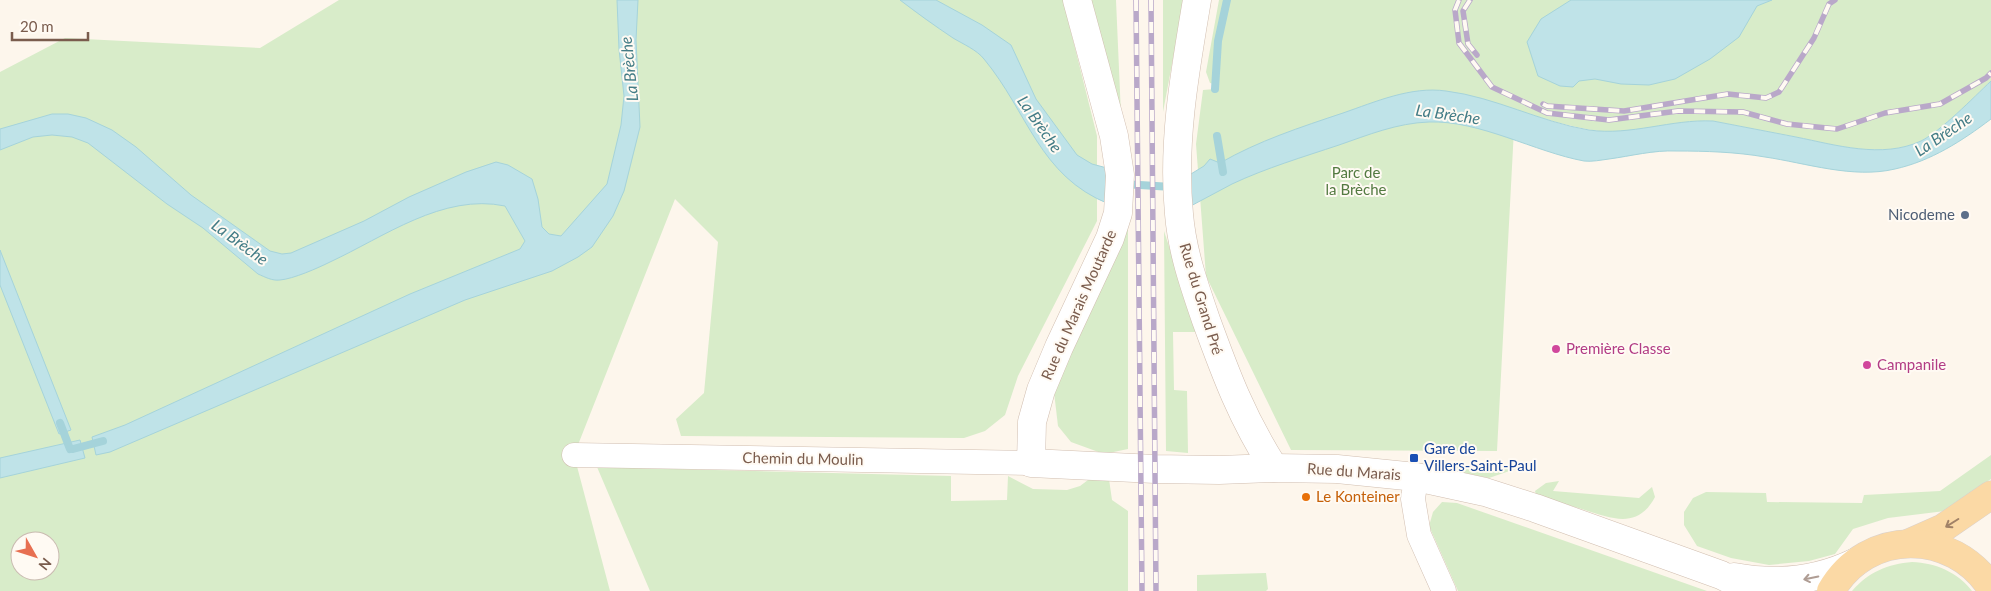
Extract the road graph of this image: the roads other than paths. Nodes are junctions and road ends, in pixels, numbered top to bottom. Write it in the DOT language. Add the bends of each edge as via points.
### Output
graph roads {
  1 [pos="1077,0"];
  2 [pos="1197,0"];
  3 [pos="574,455"];
  4 [pos="1031,463"];
  5 [pos="1274,468"];
  6 [pos="1416,477"];
  7 [pos="1991,495"];
  8 [pos="1908,543"];
  9 [pos="1856,562"];
  10 [pos="1721,575"];
  11 [pos="1991,588"];
  12 [pos="1444,591"];
  13 [pos="1753,591"];
  14 [pos="1831,591"];
  1 -- 4 [label="street, Rue du Marais Moutarde" via="1110,122 1120,184 1118,213 1035,407"];
  2 -- 5 [label="street, Rue du Grand Pré" via="1180,110 1180,230 1188,269 1227,379 1242,413"];
  3 -- 4 [label="street, Chemin du Moulin"];
  4 -- 5 [label="street, Rue du Marais" via="1166,469"];
  5 -- 6 [label="street, Rue du Marais" via="1337,469"];
  6 -- 10 [label="street, Rue du Marais" via="1505,499"];
  6 -- 12 [label="street" via="1414,516"];
  7 -- 8 [label="main road, one-way" via="1943,528"];
  8 -- 9 [label="main road" via="1886,547"];
  8 -- 11 [label="main road" via="1933,546 1957,555 1977,570"];
  9 -- 10 [label="street, Rue du Marais, one-way" via="1838,571 1791,581"];
  9 -- 14 [label="main road"];
  10 -- 13 [label="street, Rue du Marais"];
}
